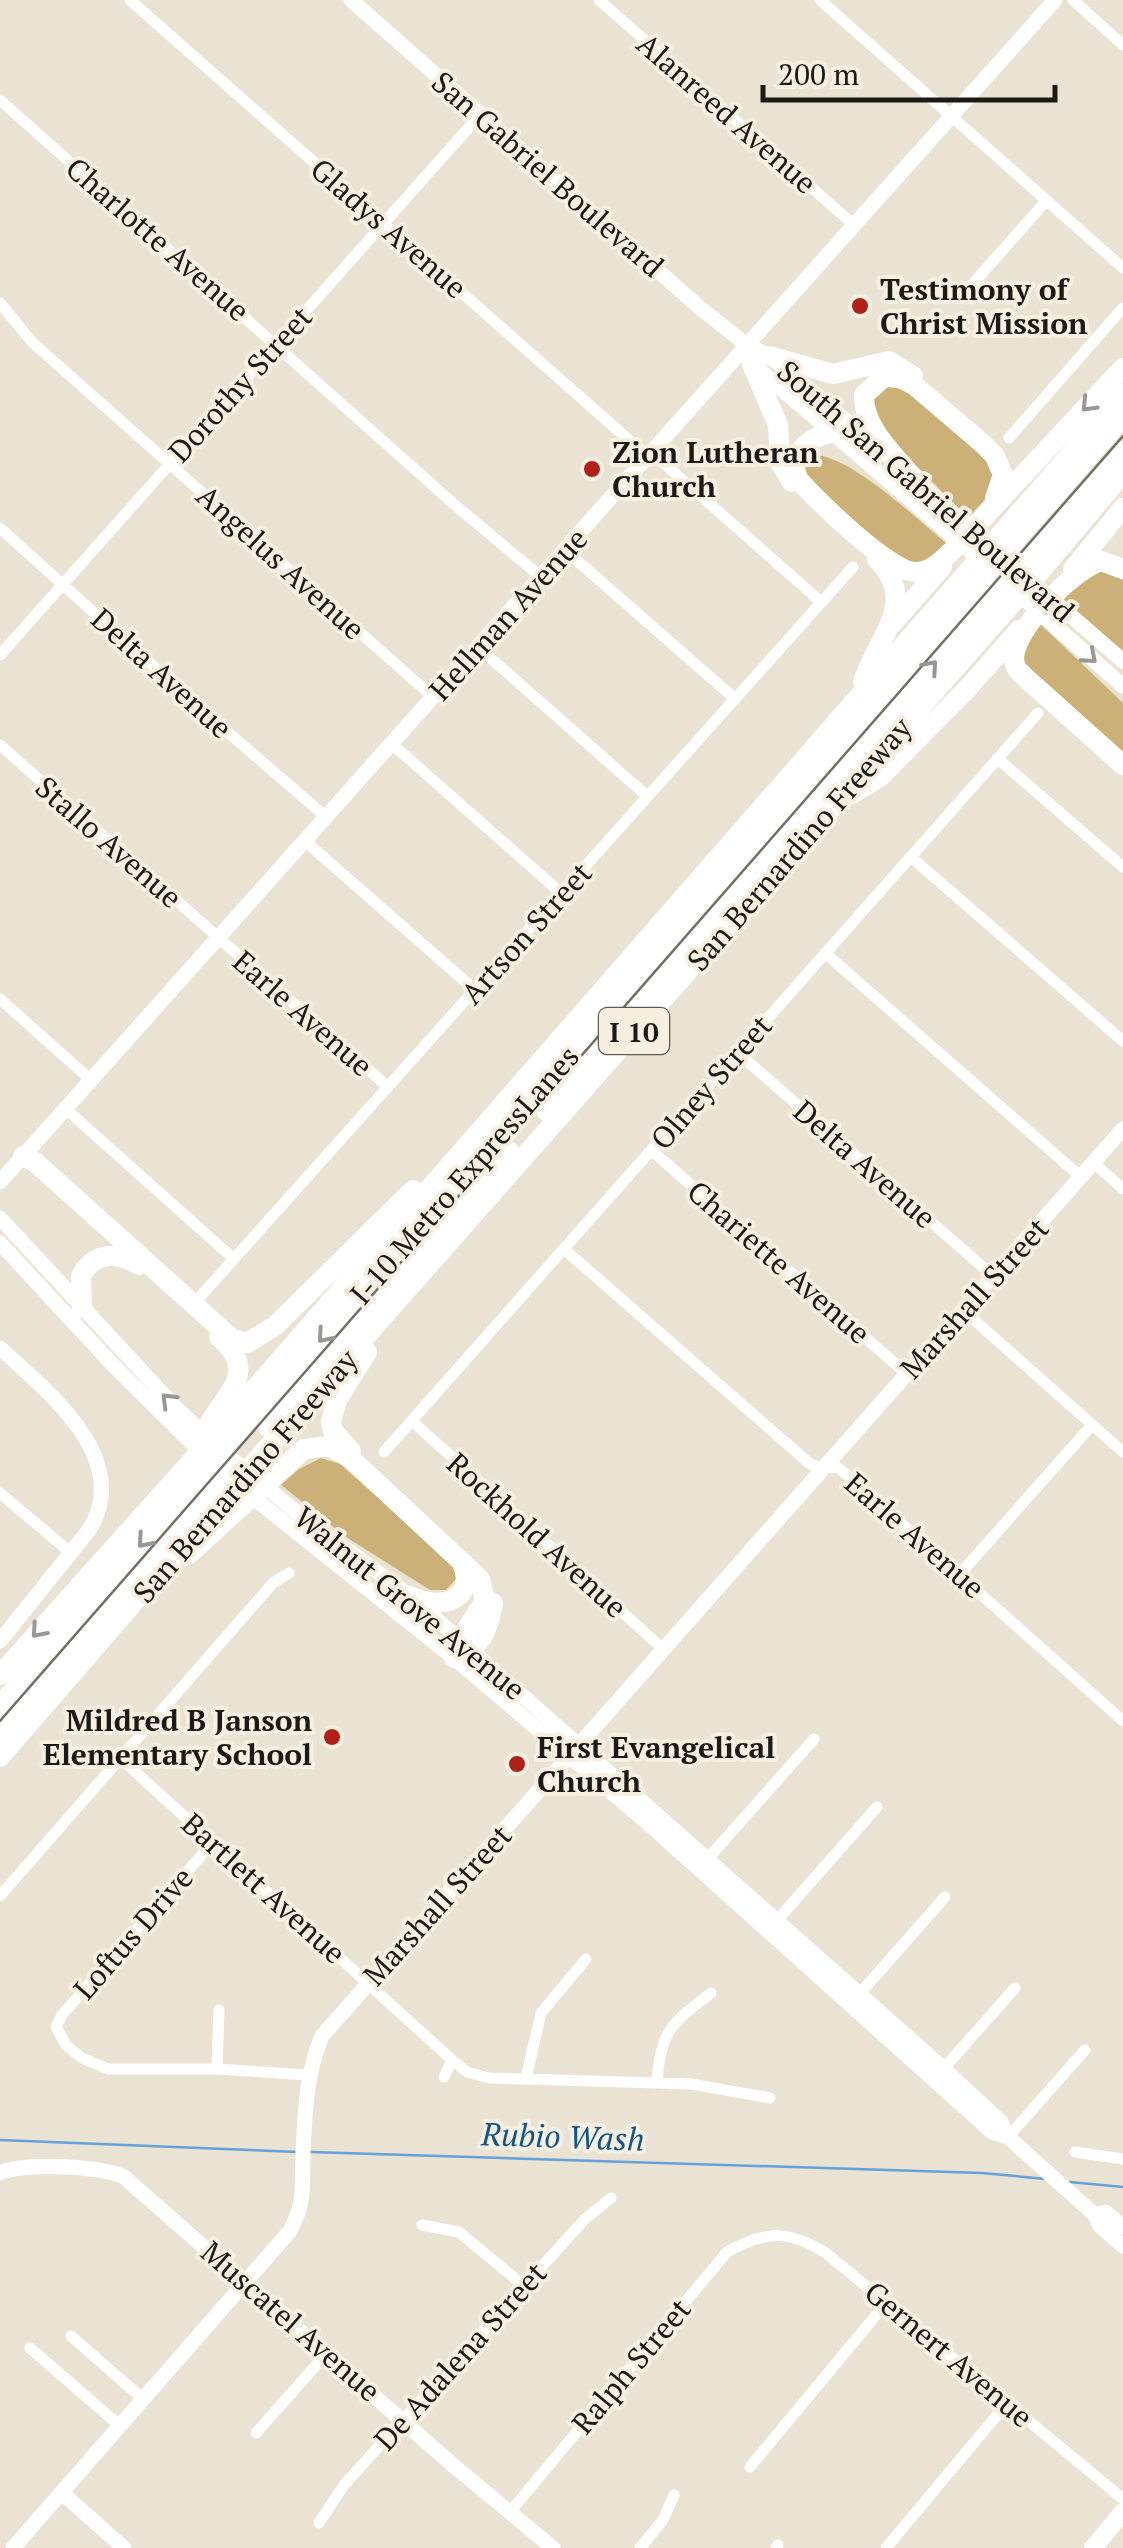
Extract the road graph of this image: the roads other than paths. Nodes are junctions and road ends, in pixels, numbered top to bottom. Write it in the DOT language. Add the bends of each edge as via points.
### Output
graph roads {
  1 [pos="130,0"];
  2 [pos="350,0"];
  3 [pos="599,0"];
  4 [pos="820,0"];
  5 [pos="1055,0"];
  6 [pos="1073,0"];
  7 [pos="1123,45"];
  8 [pos="0,100"];
  9 [pos="480,115"];
  10 [pos="952,116"];
  11 [pos="1047,200"];
  12 [pos="383,224"];
  13 [pos="854,225"];
  14 [pos="1123,268"];
  15 [pos="970,287"];
  16 [pos="0,303"];
  17 [pos="1123,308"];
  18 [pos="276,344"];
  19 [pos="756,355"];
  20 [pos="1123,368"];
  21 [pos="1123,394"];
  22 [pos="1123,417"];
  23 [pos="835,432"];
  24 [pos="1009,438"];
  25 [pos="1052,442"];
  26 [pos="1123,452"];
  27 [pos="649,454"];
  28 [pos="169,463"];
  29 [pos="1123,473"];
  30 [pos="914,479"];
  31 [pos="1123,508"];
  32 [pos="978,522"];
  33 [pos="0,528"];
  34 [pos="1002,543"];
  35 [pos="955,548"];
  36 [pos="565,550"];
  37 [pos="854,567"];
  38 [pos="1032,569"];
  39 [pos="1123,569"];
  40 [pos="979,570"];
  41 [pos="540,576"];
  42 [pos="63,583"];
  43 [pos="1058,591"];
  44 [pos="1008,595"];
  45 [pos="820,601"];
  46 [pos="1034,618"];
  47 [pos="890,626"];
  48 [pos="478,647"];
  49 [pos="0,655"];
  50 [pos="1123,661"];
  51 [pos="1123,686"];
  52 [pos="968,688"];
  53 [pos="859,693"];
  54 [pos="433,697"];
  55 [pos="734,698"];
  56 [pos="1038,713"];
  57 [pos="392,744"];
  58 [pos="0,745"];
  59 [pos="998,758"];
  60 [pos="1123,765"];
  61 [pos="1123,773"];
  62 [pos="647,796"];
  63 [pos="833,806"];
  64 [pos="326,816"];
  65 [pos="304,841"];
  66 [pos="910,857"];
  67 [pos="1123,866"];
  68 [pos="561,893"];
  69 [pos="218,938"];
  70 [pos="825,952"];
  71 [pos="475,990"];
  72 [pos="0,998"];
  73 [pos="1123,1041"];
  74 [pos="737,1052"];
  75 [pos="92,1081"];
  76 [pos="388,1087"];
  77 [pos="67,1110"];
  78 [pos="1123,1128"];
  79 [pos="650,1150"];
  80 [pos="462,1152"];
  81 [pos="23,1156"];
  82 [pos="1094,1163"];
  83 [pos="1081,1177"];
  84 [pos="0,1182"];
  85 [pos="1123,1189"];
  86 [pos="0,1218"];
  87 [pos="0,1242"];
  88 [pos="564,1249"];
  89 [pos="234,1259"];
  90 [pos="141,1266"];
  91 [pos="994,1276"];
  92 [pos="198,1299"];
  93 [pos="397,1303"];
  94 [pos="82,1308"];
  95 [pos="963,1310"];
  96 [pos="0,1348"];
  97 [pos="907,1374"];
  98 [pos="412,1421"];
  99 [pos="1092,1425"];
  100 [pos="232,1441"];
  101 [pos="384,1452"];
  102 [pos="1123,1452"];
  103 [pos="206,1468"];
  104 [pos="822,1468"];
  105 [pos="0,1493"];
  106 [pos="71,1553"];
  107 [pos="457,1556"];
  108 [pos="289,1573"];
  109 [pos="960,1574"];
  110 [pos="142,1594"];
  111 [pos="410,1596"];
  112 [pos="0,1641"];
  113 [pos="463,1649"];
  114 [pos="664,1649"];
  115 [pos="0,1675"];
  116 [pos="0,1706"];
  117 [pos="1123,1720"];
  118 [pos="0,1733"];
  119 [pos="814,1739"];
  120 [pos="574,1751"];
  121 [pos="0,1756"];
  122 [pos="120,1758"];
  123 [pos="878,1806"];
  124 [pos="214,1842"];
  125 [pos="703,1864"];
  126 [pos="0,1896"];
  127 [pos="945,1897"];
  128 [pos="772,1926"];
  129 [pos="586,1959"];
  130 [pos="368,1982"];
  131 [pos="1015,1988"];
  132 [pos="711,1993"];
  133 [pos="854,2000"];
  134 [pos="219,2010"];
  135 [pos="1085,2050"];
  136 [pos="452,2060"];
  137 [pos="217,2069"];
  138 [pos="939,2074"];
  139 [pos="308,2075"];
  140 [pos="444,2078"];
  141 [pos="526,2078"];
  142 [pos="657,2082"];
  143 [pos="770,2098"];
  144 [pos="1008,2137"];
  145 [pos="1075,2152"];
  146 [pos="1122,2154"];
  147 [pos="1,2172"];
  148 [pos="611,2198"];
  149 [pos="1094,2215"];
  150 [pos="422,2224"];
  151 [pos="1123,2227"];
  152 [pos="763,2236"];
  153 [pos="1123,2246"];
  154 [pos="247,2282"];
  155 [pos="524,2286"];
  156 [pos="887,2302"];
  157 [pos="71,2336"];
  158 [pos="30,2348"];
  159 [pos="327,2353"];
  160 [pos="144,2400"];
  161 [pos="1008,2402"];
  162 [pos="403,2420"];
  163 [pos="120,2426"];
  164 [pos="256,2432"];
  165 [pos="750,2467"];
  166 [pos="62,2493"];
  167 [pos="674,2495"];
  168 [pos="1123,2499"];
  169 [pos="510,2512"];
  170 [pos="1123,2512"];
  171 [pos="320,2523"];
  172 [pos="13,2548"];
  173 [pos="124,2548"];
  174 [pos="552,2548"];
  175 [pos="640,2548"];
  176 [pos="886,2548"];
  177 [pos="1093,2548"];
  1 -- 12 [label="street, Gladys Avenue"];
  2 -- 9 [label="street, San Gabriel Boulevard"];
  3 -- 13 [label="street, Alanreed Avenue"];
  4 -- 10 [label="street"];
  5 -- 10 [label="street, Hellman Avenue"];
  6 -- 7 [label="street"];
  8 -- 18 [label="street, Charlotte Avenue"];
  9 -- 12 [label="street, Dorothy Street"];
  9 -- 19 [label="street, San Gabriel Boulevard"];
  10 -- 11 [label="street"];
  10 -- 13 [label="street, Hellman Avenue"];
  11 -- 14 [label="street"];
  11 -- 15 [label="street"];
  12 -- 18 [label="street, Dorothy Street"];
  12 -- 27 [label="street, Gladys Avenue"];
  13 -- 19 [label="street, Hellman Avenue"];
  16 -- 28 [label="street, Angelus Avenue" via="33,343"];
  17 -- 24 [label="street"];
  18 -- 28 [label="street, Dorothy Street"];
  18 -- 41 [label="street, Charlotte Avenue"];
  19 -- 23 [label="street, South San Gabriel Boulevard"];
  19 -- 25 [label="highway" via="832,374 889,362 1009,454 1028,456"];
  19 -- 27 [label="street, Hellman Avenue"];
  19 -- 30 [label="street, South San Gabriel Boulevard"];
  19 -- 47 [label="highway" via="775,414 783,470 890,574"];
  20 -- 25 [label="highway, one-way"];
  21 -- 34 [label="highway"];
  22 -- 34 [label="highway, I-10 Metro ExpressLanes"];
  23 -- 35 [label="highway" via="811,440 794,462 798,478 824,505 900,570 926,570"];
  23 -- 51 [label="street, South San Gabriel Boulevard, one-way"];
  25 -- 32 [label="highway"];
  26 -- 38 [label="highway, I-10 Metro ExpressLanes"];
  27 -- 36 [label="street, Hellman Avenue"];
  27 -- 45 [label="street, Gladys Avenue"];
  28 -- 42 [label="street, Dorothy Street"];
  28 -- 54 [label="street, Angelus Avenue"];
  29 -- 38 [label="highway"];
  30 -- 32 [label="highway" via="865,411 864,395 884,377 914,385 1001,466 1002,484"];
  30 -- 50 [label="street, South San Gabriel Boulevard"];
  31 -- 43 [label="highway"];
  32 -- 35 [label="highway"];
  33 -- 42 [label="street, Delta Avenue"];
  34 -- 40 [label="highway, I-10 Metro ExpressLanes"];
  35 -- 47 [label="highway"];
  36 -- 41 [label="street, Hellman Avenue"];
  36 -- 55 [label="street"];
  37 -- 45 [label="street, Artson Street"];
  38 -- 44 [label="highway, I-10 Metro ExpressLanes"];
  39 -- 43 [label="highway" via="1089,564"];
  40 -- 53 [label="highway, San Bernardino Freeway / I 10"];
  40 -- 100 [label="highway, I-10 Metro ExpressLanes, one-way"];
  41 -- 48 [label="street, Hellman Avenue"];
  42 -- 49 [label="street, Dorothy Street"];
  42 -- 64 [label="street, Delta Avenue"];
  43 -- 46 [label="highway"];
  44 -- 63 [label="highway, San Bernardino Freeway / I 10"];
  100 -- 44 [label="highway, I-10 Metro ExpressLanes, one-way"];
  45 -- 55 [label="street, Artson Street"];
  46 -- 52 [label="highway"];
  46 -- 60 [label="highway" via="1015,649 1015,667"];
  47 -- 53 [label="highway"];
  48 -- 54 [label="street, Hellman Avenue"];
  48 -- 62 [label="street"];
  52 -- 61 [label="highway" via="991,673 1007,675"];
  52 -- 63 [label="highway" via="880,777"];
  53 -- 80 [label="highway, San Bernardino Freeway / I 10"];
  54 -- 57 [label="street, Hellman Avenue"];
  55 -- 62 [label="street, Artson Street"];
  56 -- 59 [label="street, Olney Street"];
  57 -- 64 [label="street, Hellman Avenue"];
  57 -- 68 [label="street"];
  58 -- 69 [label="street, Stallo Avenue"];
  59 -- 66 [label="street, Olney Street"];
  59 -- 67 [label="street"];
  62 -- 68 [label="street, Artson Street"];
  63 -- 93 [label="highway, San Bernardino Freeway / I 10"];
  64 -- 65 [label="street, Hellman Avenue"];
  65 -- 69 [label="street, Hellman Avenue"];
  65 -- 71 [label="street"];
  66 -- 70 [label="street, Olney Street"];
  66 -- 73 [label="street"];
  68 -- 71 [label="street, Artson Street"];
  69 -- 75 [label="street, Hellman Avenue"];
  69 -- 76 [label="street, Earle Avenue"];
  70 -- 74 [label="street, Olney Street"];
  70 -- 83 [label="street"];
  71 -- 76 [label="street, Artson Street"];
  72 -- 75 [label="street"];
  74 -- 79 [label="street, Olney Street"];
  74 -- 91 [label="street, Delta Avenue"];
  75 -- 77 [label="street, Hellman Avenue"];
  76 -- 89 [label="street, Artson Street"];
  77 -- 81 [label="street, Hellman Avenue"];
  77 -- 89 [label="street"];
  78 -- 82 [label="street, Marshall Street"];
  79 -- 88 [label="street, Olney Street"];
  79 -- 97 [label="street, Chariette Avenue"];
  80 -- 81 [label="highway" via="409,1194 275,1326 246,1343 230,1338"];
  80 -- 100 [label="highway, San Bernardino Freeway / I 10"];
  81 -- 84 [label="street, Hellman Avenue"];
  81 -- 90 [label="highway"];
  82 -- 83 [label="street, Marshall Street"];
  82 -- 85 [label="street"];
  83 -- 91 [label="street, Marshall Street"];
  86 -- 94 [label="street, Walnut Grove Avenue"];
  87 -- 113 [label="street, Walnut Grove Avenue" via="208,1460"];
  88 -- 98 [label="street, Olney Street"];
  88 -- 104 [label="street, Earle Avenue"];
  89 -- 92 [label="street, Artson Street"];
  90 -- 94 [label="highway" via="114,1255 94,1260 81,1276"];
  90 -- 100 [label="highway" via="236,1356"];
  91 -- 95 [label="street, Marshall Street"];
  93 -- 100 [label="highway, San Bernardino Freeway / I 10"];
  93 -- 113 [label="highway" via="337,1400 332,1431 485,1572 494,1596 484,1637"];
  111 -- 94 [label="street, Walnut Grove Avenue, one-way" via="234,1460"];
  95 -- 97 [label="street, Marshall Street"];
  95 -- 99 [label="street"];
  96 -- 106 [label="street" via="62,1408 100,1468 96,1518"];
  97 -- 104 [label="street, Marshall Street"];
  98 -- 101 [label="street, Olney Street"];
  98 -- 114 [label="street, Rockhold Avenue"];
  99 -- 102 [label="street"];
  99 -- 109 [label="street"];
  100 -- 103 [label="highway"];
  100 -- 103 [label="highway, I-10 Metro ExpressLanes"];
  103 -- 110 [label="highway, San Bernardino Freeway"];
  103 -- 115 [label="highway, San Bernardino Freeway, one-way"];
  103 -- 116 [label="highway, I-10 Metro ExpressLanes, one-way"];
  103 -- 118 [label="highway, I-10 Metro ExpressLanes"];
  104 -- 109 [label="street, Earle Avenue" via="837,1467"];
  104 -- 114 [label="street, Marshall Street"];
  105 -- 106 [label="street"];
  106 -- 112 [label="street"];
  107 -- 110 [label="highway" via="348,1456 333,1447 304,1449"];
  107 -- 111 [label="highway" via="466,1573 456,1596 441,1606"];
  107 -- 113 [label="highway" via="486,1594"];
  108 -- 122 [label="street" via="273,1582"];
  109 -- 117 [label="street, Earle Avenue"];
  110 -- 121 [label="highway, San Bernardino Freeway"];
  111 -- 113 [label="street, Walnut Grove Avenue"];
  113 -- 120 [label="street, Walnut Grove Avenue"];
  114 -- 120 [label="street, Marshall Street"];
  119 -- 125 [label="street"];
  120 -- 125 [label="street, Walnut Grove Avenue"];
  120 -- 130 [label="street, Marshall Street"];
  122 -- 124 [label="street, Bartlett Avenue"];
  122 -- 126 [label="street"];
  123 -- 128 [label="street"];
  124 -- 130 [label="street, Bartlett Avenue"];
  124 -- 137 [label="street, Loftus Drive" via="56,2027 66,2045 95,2066"];
  125 -- 128 [label="street, Walnut Grove Avenue"];
  127 -- 133 [label="street"];
  128 -- 133 [label="street, Walnut Grove Avenue"];
  129 -- 141 [label="street" via="540,2013"];
  130 -- 136 [label="street, Bartlett Avenue"];
  130 -- 139 [label="street, Marshall Street" via="322,2036"];
  131 -- 138 [label="street"];
  132 -- 142 [label="street" via="662,2040"];
  133 -- 138 [label="street, Walnut Grove Avenue"];
  134 -- 137 [label="street"];
  135 -- 144 [label="street"];
  136 -- 140 [label="street"];
  136 -- 141 [label="street, Bartlett Avenue" via="490,2078"];
  137 -- 139 [label="street"];
  138 -- 144 [label="street, Walnut Grove Avenue" via="1001,2122"];
  139 -- 154 [label="street, Marshall Street" via="300,2212"];
  141 -- 142 [label="street, Bartlett Avenue"];
  142 -- 143 [label="street, Bartlett Avenue"];
  144 -- 149 [label="street, Walnut Grove Avenue"];
  145 -- 146 [label="street"];
  147 -- 154 [label="street, Muscatel Avenue" via="115,2172"];
  148 -- 155 [label="street, De Adalena Street"];
  149 -- 151 [label="street, Walnut Grove Avenue" via="1106,2212"];
  149 -- 153 [label="street, Walnut Grove Avenue"];
  150 -- 155 [label="street" via="459,2232"];
  152 -- 156 [label="street, Gernert Avenue" via="804,2239"];
  152 -- 169 [label="street, Ralph Street" via="728,2252"];
  154 -- 159 [label="street, Muscatel Avenue"];
  154 -- 160 [label="street, Marshall Street"];
  155 -- 162 [label="street, De Adalena Street"];
  156 -- 161 [label="street, Gernert Avenue"];
  156 -- 165 [label="street"];
  157 -- 160 [label="street"];
  158 -- 163 [label="street"];
  159 -- 162 [label="street, Muscatel Avenue"];
  159 -- 164 [label="street"];
  160 -- 163 [label="street, Marshall Street"];
  161 -- 168 [label="street, Gernert Avenue"];
  161 -- 176 [label="street"];
  162 -- 169 [label="street, Muscatel Avenue"];
  162 -- 171 [label="street, De Adalena Street" via="344,2485"];
  163 -- 166 [label="street, Marshall Street"];
  166 -- 172 [label="street, Marshall Street"];
  166 -- 173 [label="street"];
  167 -- 175 [label="street"];
  169 -- 174 [label="street, Muscatel Avenue"];
  170 -- 177 [label="main road"];
}
